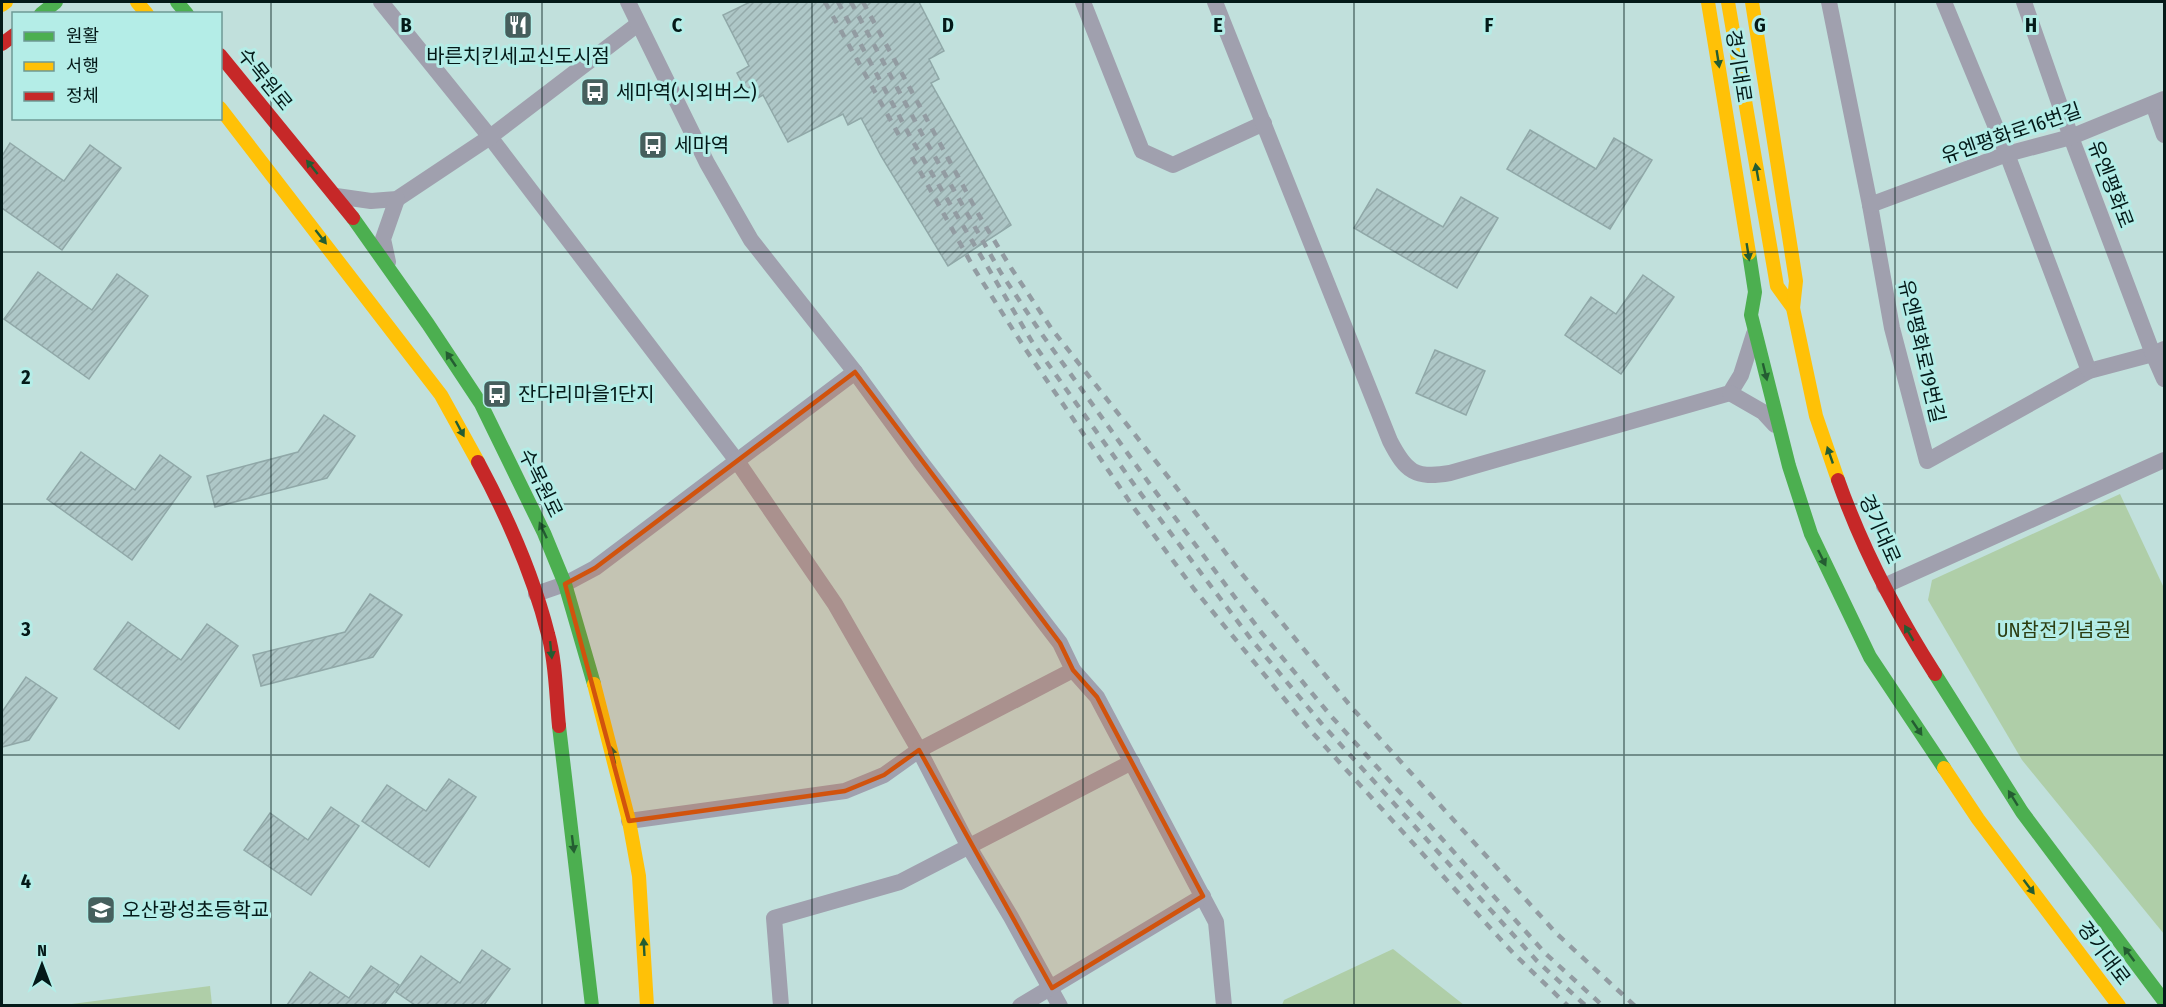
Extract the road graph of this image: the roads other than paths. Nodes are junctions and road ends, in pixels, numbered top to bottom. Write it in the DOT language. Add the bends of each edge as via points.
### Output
graph roads {
  1 [pos="6,2"];
  2 [pos="56,2"];
  3 [pos="381,2"];
  4 [pos="628,2"];
  5 [pos="1083,2"];
  6 [pos="1215,2"];
  7 [pos="1708,2"];
  8 [pos="1728,2"];
  9 [pos="1752,2"];
  10 [pos="1829,2"];
  11 [pos="1944,2"];
  12 [pos="2024,2"];
  13 [pos="2,5"];
  14 [pos="44,12"];
  15 [pos="638,24"];
  16 [pos="222,57"];
  17 [pos="2159,101"];
  18 [pos="222,111"];
  19 [pos="1264,123"];
  20 [pos="2164,135"];
  21 [pos="490,137"];
  22 [pos="2071,137"];
  23 [pos="2007,154"];
  24 [pos="336,196"];
  25 [pos="397,199"];
  26 [pos="1870,205"];
  27 [pos="390,270"];
  28 [pos="1738,294"];
  29 [pos="1793,308"];
  30 [pos="1753,323"];
  31 [pos="2159,352"];
  32 [pos="2089,371"];
  33 [pos="855,372"];
  34 [pos="2164,379"];
  35 [pos="1730,393"];
  36 [pos="1779,431"];
  37 [pos="2164,460"];
  38 [pos="737,461"];
  39 [pos="565,584"];
  40 [pos="1884,586"];
  41 [pos="536,594"];
  42 [pos="1073,670"];
  43 [pos="920,750"];
  44 [pos="1132,762"];
  45 [pos="629,820"];
  46 [pos="969,847"];
  47 [pos="1203,896"];
  48 [pos="1052,988"];
  49 [pos="2164,1001"];
  50 [pos="592,1005"];
  51 [pos="647,1005"];
  52 [pos="781,1005"];
  53 [pos="1020,1005"];
  54 [pos="1060,1005"];
  55 [pos="1224,1005"];
  56 [pos="2119,1005"];
  1 -- 13 [label="main road"];
  2 -- 14 [label="main road"];
  3 -- 21 [label="street"];
  4 -- 15 [label="street"];
  5 -- 19 [label="street" via="1142,152 1173,165"];
  6 -- 19 [label="street"];
  7 -- 30 [label="main road, 경기대로, one-way" via="1755,292"];
  29 -- 8 [label="main road, 경기대로, one-way" via="1776,286"];
  9 -- 29 [label="main road" via="1796,281"];
  10 -- 26 [label="street, 유엔평화로19번길"];
  11 -- 23 [label="street"];
  12 -- 22 [label="street, 유엔평화로"];
  15 -- 21 [label="street"];
  15 -- 33 [label="street" via="707,163 751,240"];
  24 -- 16 [label="main road, 수목원로, one-way"];
  17 -- 20 [label="street"];
  17 -- 22 [label="street, 유엔평화로16번길"];
  18 -- 41 [label="main road, one-way" via="441,395 502,507"];
  19 -- 35 [label="street" via="1390,441 1399,459 1413,472 1435,476 1450,473"];
  21 -- 25 [label="street"];
  21 -- 38 [label="street"];
  22 -- 23 [label="street, 유엔평화로16번길"];
  22 -- 31 [label="street, 유엔평화로"];
  23 -- 26 [label="street, 유엔평화로16번길"];
  23 -- 32 [label="street"];
  24 -- 25 [label="street" via="371,201"];
  24 -- 27 [label="main road, 수목원로"];
  25 -- 27 [label="street" via="383,238"];
  26 -- 32 [label="street, 유엔평화로19번길" via="1892,328 1927,461"];
  39 -- 27 [label="main road, 수목원로, one-way" via="481,404"];
  28 -- 30 [label="main road"];
  40 -- 29 [label="main road, 경기대로, one-way" via="1852,519 1816,416"];
  30 -- 35 [label="street" via="1741,375"];
  30 -- 36 [label="main road, 경기대로, one-way"];
  31 -- 32 [label="street, 유엔평화로19번길"];
  31 -- 34 [label="street, 유엔평화로"];
  33 -- 38 [label="street"];
  33 -- 42 [label="street" via="1060,643"];
  35 -- 36 [label="street" via="1763,412"];
  36 -- 56 [label="main road, 경기대로, one-way" via="1811,534 1870,657 1978,819"];
  37 -- 40 [label="street"];
  38 -- 39 [label="street" via="595,568"];
  38 -- 43 [label="street" via="835,604"];
  39 -- 41 [label="street"];
  45 -- 39 [label="main road, 수목원로, one-way"];
  49 -- 40 [label="main road, 경기대로, one-way" via="2022,812 1908,632"];
  41 -- 50 [label="main road, one-way" via="549,636"];
  42 -- 43 [label="street"];
  42 -- 44 [label="street" via="1097,697"];
  43 -- 45 [label="street" via="884,775 845,791"];
  43 -- 46 [label="street"];
  44 -- 46 [label="street"];
  44 -- 47 [label="street"];
  51 -- 45 [label="main road, 수목원로, one-way" via="639,876"];
  46 -- 48 [label="street"];
  46 -- 52 [label="street" via="900,882 774,918"];
  47 -- 48 [label="street"];
  47 -- 55 [label="street" via="1216,921"];
  48 -- 53 [label="street"];
  48 -- 54 [label="street"];
}
